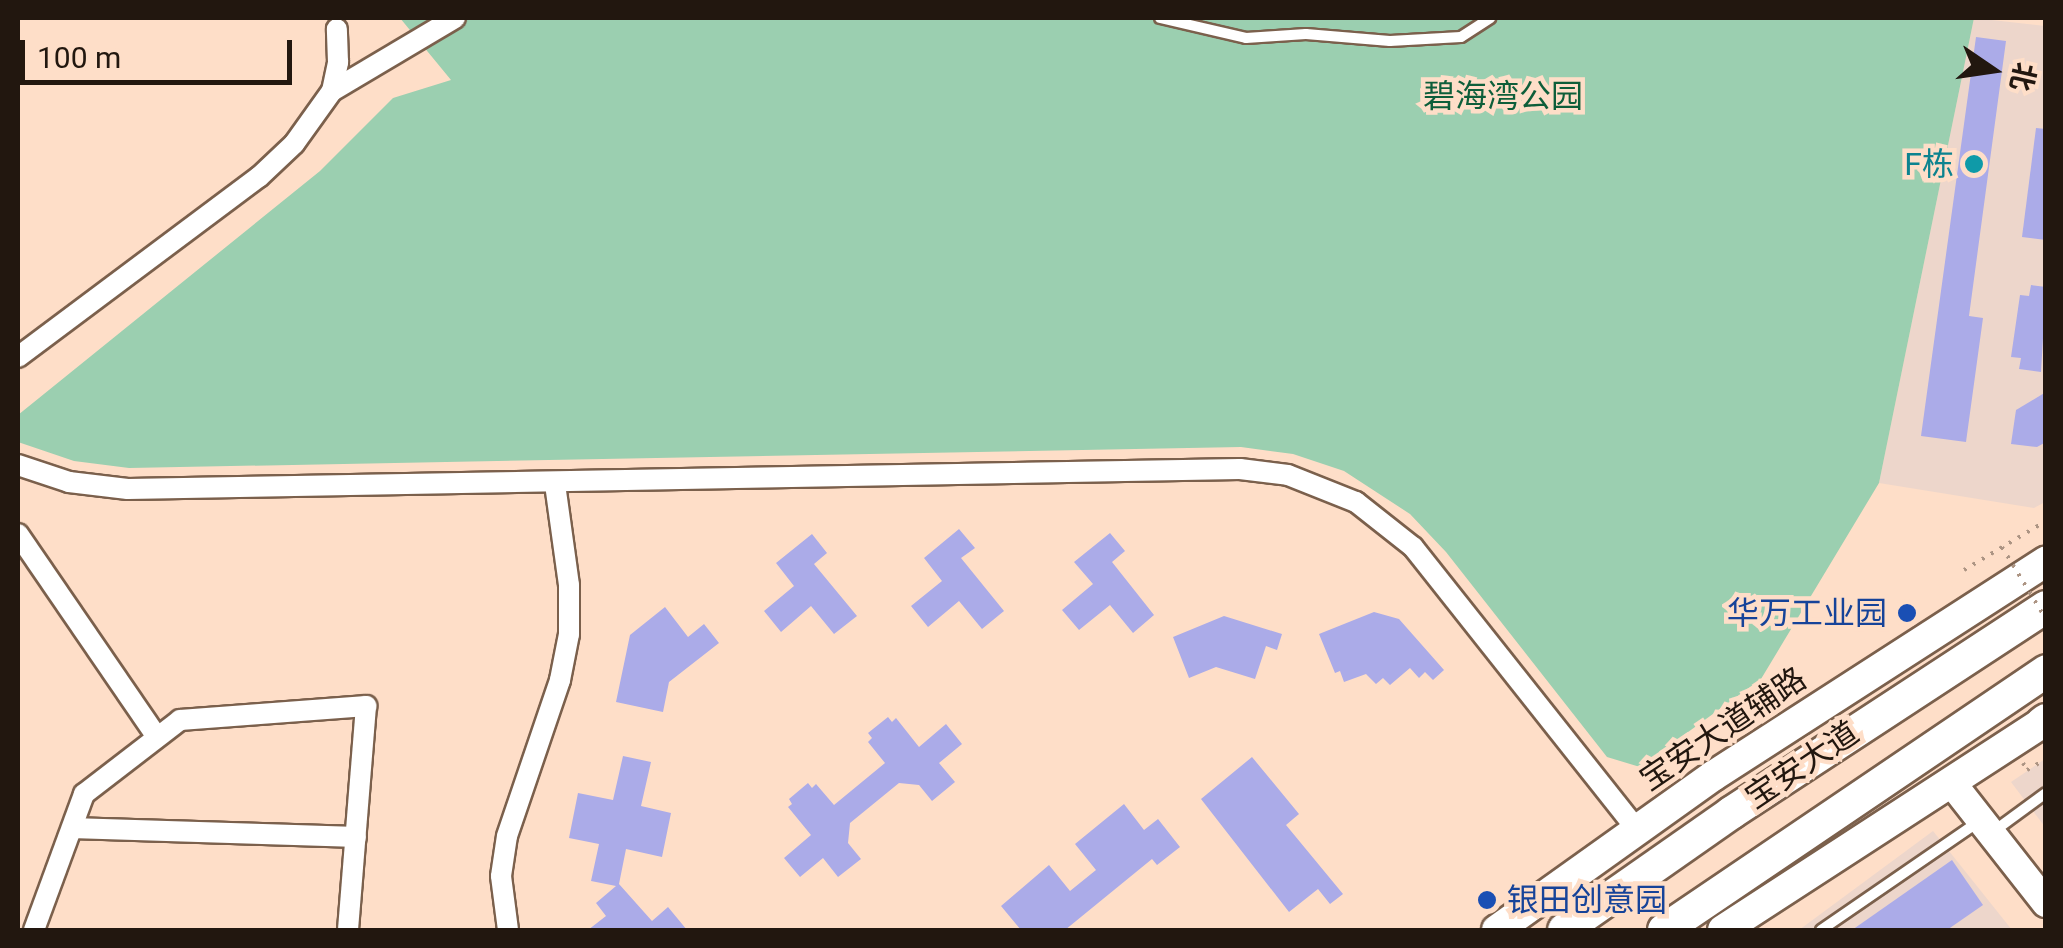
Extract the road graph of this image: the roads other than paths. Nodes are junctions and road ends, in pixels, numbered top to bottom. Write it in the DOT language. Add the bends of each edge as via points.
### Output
graph roads {
  1 [pos="456,18"];
  2 [pos="1160,18"];
  3 [pos="1490,18"];
  4 [pos="336,23"];
  5 [pos="424,26"];
  6 [pos="332,92"];
  7 [pos="18,357"];
  8 [pos="18,466"];
  9 [pos="555,484"];
  10 [pos="18,534"];
  11 [pos="2046,561"];
  12 [pos="2046,608"];
  13 [pos="2046,671"];
  14 [pos="2044,721"];
  15 [pos="157,738"];
  16 [pos="1952,782"];
  17 [pos="2046,793"];
  18 [pos="1986,826"];
  19 [pos="72,828"];
  20 [pos="1637,830"];
  21 [pos="356,836"];
  22 [pos="2040,896"];
  23 [pos="34,930"];
  24 [pos="348,930"];
  25 [pos="508,930"];
  26 [pos="1496,930"];
  27 [pos="1564,930"];
  28 [pos="1664,930"];
  29 [pos="1723,930"];
  30 [pos="1822,930"];
  1 -- 5 [label="street"];
  2 -- 3 [label="lane" via="1246,38 1306,34 1390,41 1461,38"];
  4 -- 6 [label="street"];
  5 -- 6 [label="street"];
  6 -- 7 [label="street" via="259,178"];
  8 -- 9 [label="street" via="128,490"];
  9 -- 20 [label="street" via="1240,469 1312,482 1377,515 1414,547"];
  9 -- 25 [label="street" via="569,634 560,680 506,836 501,876"];
  10 -- 15 [label="street"];
  11 -- 20 [label="main road, 宝安大道辅路"];
  12 -- 27 [label="main road, 宝安大道" via="1731,812"];
  13 -- 28 [label="main road, 宝安大道"];
  14 -- 16 [label="main road"];
  15 -- 19 [label="street" via="84,794"];
  15 -- 21 [label="street" via="180,720 366,706"];
  16 -- 18 [label="street"];
  16 -- 29 [label="main road"];
  17 -- 18 [label="lane"];
  18 -- 22 [label="street"];
  18 -- 30 [label="lane"];
  19 -- 21 [label="street"];
  19 -- 23 [label="street"];
  20 -- 26 [label="main road, 宝安大道辅路"];
  21 -- 24 [label="street"];
}
